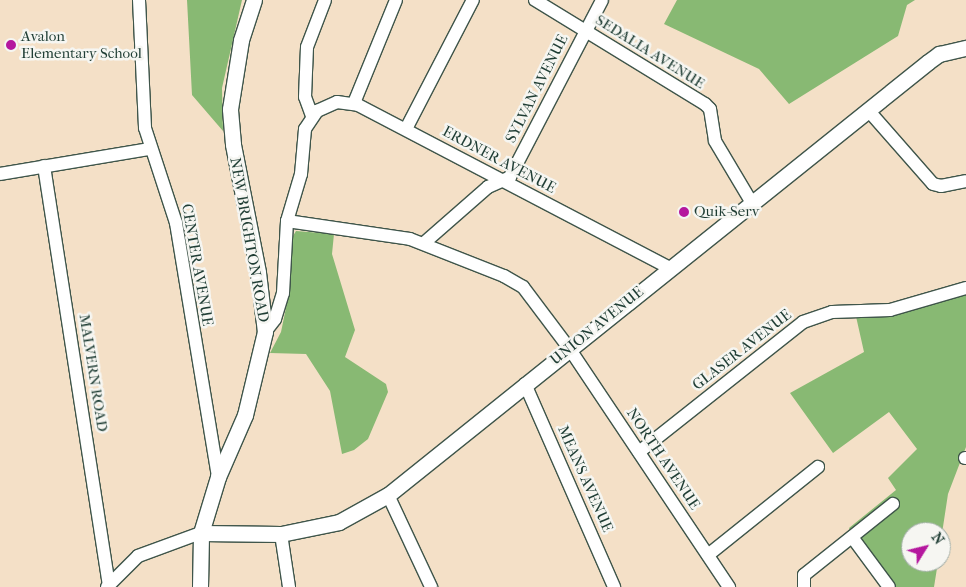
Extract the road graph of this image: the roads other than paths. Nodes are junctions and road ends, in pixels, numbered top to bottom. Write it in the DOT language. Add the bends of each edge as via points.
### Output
graph roads {
  1 [pos="139,0"];
  2 [pos="254,0"];
  3 [pos="325,0"];
  4 [pos="396,0"];
  5 [pos="473,0"];
  6 [pos="535,0"];
  7 [pos="602,0"];
  8 [pos="585,31"];
  9 [pos="966,48"];
  10 [pos="354,103"];
  11 [pos="868,110"];
  12 [pos="312,116"];
  13 [pos="406,129"];
  14 [pos="150,148"];
  15 [pos="44,166"];
  16 [pos="0,174"];
  17 [pos="504,180"];
  18 [pos="966,181"];
  19 [pos="752,203"];
  20 [pos="287,221"];
  21 [pos="424,243"];
  22 [pos="670,268"];
  23 [pos="966,288"];
  24 [pos="265,332"];
  25 [pos="569,348"];
  26 [pos="525,384"];
  27 [pos="638,452"];
  28 [pos="818,466"];
  29 [pos="218,477"];
  30 [pos="388,495"];
  31 [pos="893,504"];
  32 [pos="201,533"];
  33 [pos="281,534"];
  34 [pos="852,537"];
  35 [pos="708,555"];
  36 [pos="108,586"];
  37 [pos="200,587"];
  38 [pos="289,587"];
  39 [pos="431,587"];
  40 [pos="614,587"];
  41 [pos="729,587"];
  42 [pos="804,587"];
  43 [pos="889,587"];
  1 -- 14 [label="street, CENTER AVENUE" via="145,128"];
  2 -- 24 [label="street, NEW BRIGHTON ROAD" via="241,40 230,109"];
  3 -- 12 [label="street" via="307,47 305,97"];
  4 -- 10 [label="street"];
  5 -- 13 [label="street"];
  6 -- 8 [label="street, SEDALIA AVENUE"];
  7 -- 8 [label="street, SYLVAN AVENUE"];
  8 -- 17 [label="street, SYLVAN AVENUE" via="510,176"];
  8 -- 19 [label="street, SEDALIA AVENUE" via="710,109 715,141"];
  9 -- 11 [label="street, UNION AVENUE" via="939,54"];
  10 -- 12 [label="street" via="330,104"];
  10 -- 13 [label="street, ERDNER AVENUE"];
  11 -- 18 [label="street" via="933,184 941,186"];
  11 -- 19 [label="street, UNION AVENUE"];
  12 -- 20 [label="street" via="303,136 301,174"];
  13 -- 17 [label="street, ERDNER AVENUE"];
  14 -- 15 [label="street"];
  14 -- 29 [label="street, CENTER AVENUE" via="176,223"];
  15 -- 16 [label="street"];
  15 -- 36 [label="street, MALVERN ROAD"];
  17 -- 21 [label="street, SYLVAN AVENUE" via="488,187"];
  17 -- 22 [label="street, ERDNER AVENUE"];
  19 -- 22 [label="street, UNION AVENUE"];
  20 -- 21 [label="street, NORTH AVENUE" via="392,235"];
  20 -- 24 [label="street" via="283,293 275,319"];
  21 -- 25 [label="street, NORTH AVENUE" via="504,276 523,288"];
  22 -- 25 [label="street, UNION AVENUE"];
  23 -- 27 [label="street, GLASER AVENUE" via="920,304 872,312 832,312 803,322"];
  24 -- 29 [label="street, NEW BRIGHTON ROAD" via="245,415"];
  25 -- 26 [label="street, UNION AVENUE"];
  25 -- 27 [label="street, NORTH AVENUE"];
  26 -- 30 [label="street, UNION AVENUE"];
  26 -- 40 [label="street, MEANS AVENUE"];
  27 -- 35 [label="street, NORTH AVENUE"];
  28 -- 35 [label="street"];
  29 -- 32 [label="street, NEW BRIGHTON ROAD"];
  30 -- 33 [label="street, UNION AVENUE" via="338,522"];
  30 -- 39 [label="street"];
  31 -- 34 [label="street"];
  32 -- 33 [label="street, UNION AVENUE"];
  32 -- 36 [label="street" via="145,552"];
  32 -- 37 [label="street, NEW BRIGHTON ROAD"];
  33 -- 38 [label="street"];
  34 -- 42 [label="street" via="804,575"];
  34 -- 43 [label="street"];
  35 -- 41 [label="street, NORTH AVENUE"];
}
